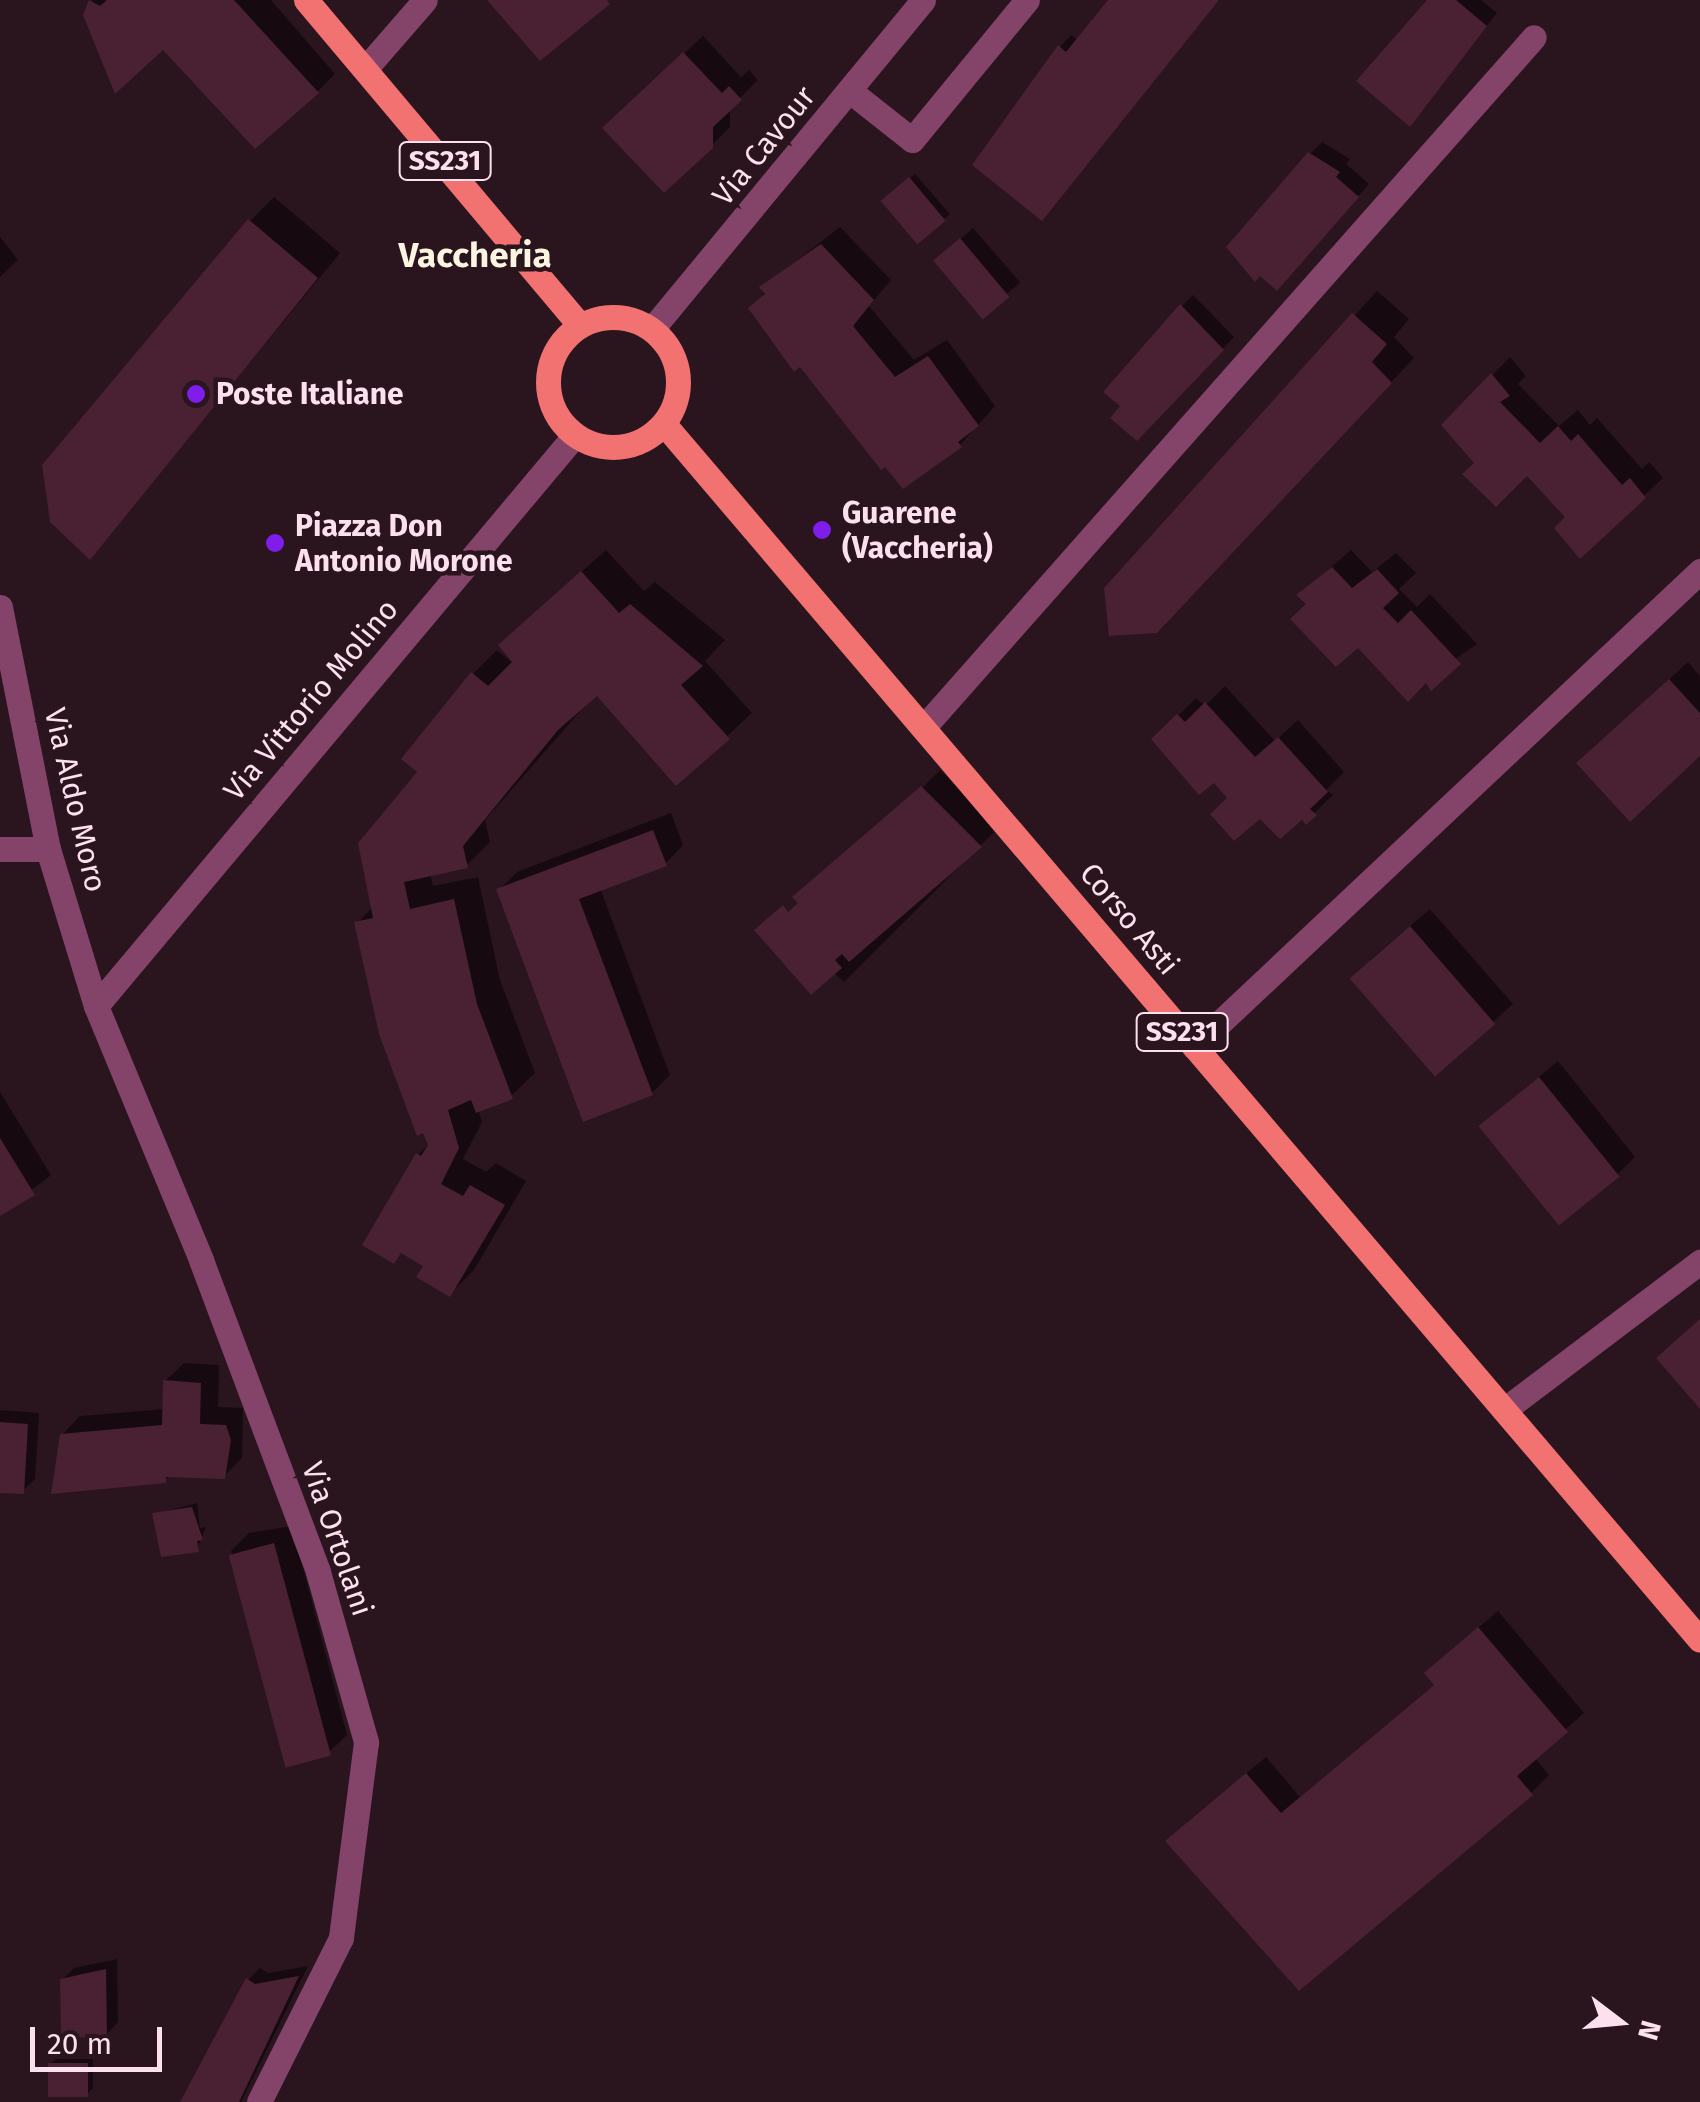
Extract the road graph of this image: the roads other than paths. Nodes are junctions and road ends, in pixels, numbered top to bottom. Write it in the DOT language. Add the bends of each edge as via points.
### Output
graph roads {
  1 [pos="306,0"];
  2 [pos="425,0"];
  3 [pos="923,0"];
  4 [pos="1027,0"];
  5 [pos="1534,37"];
  6 [pos="364,69"];
  7 [pos="850,91"];
  8 [pos="580,326"];
  9 [pos="652,329"];
  10 [pos="664,424"];
  11 [pos="575,436"];
  12 [pos="1700,571"];
  13 [pos="0,607"];
  14 [pos="923,728"];
  15 [pos="48,849"];
  16 [pos="0,850"];
  17 [pos="96,1006"];
  18 [pos="1194,1047"];
  19 [pos="1700,1262"];
  20 [pos="1504,1410"];
  21 [pos="1700,1640"];
  22 [pos="259,2102"];
  1 -- 6 [label="main road, SS231"];
  2 -- 6 [label="street"];
  3 -- 7 [label="street, Via Cavour"];
  4 -- 7 [label="street" via="912,140"];
  5 -- 14 [label="street"];
  6 -- 8 [label="main road, SS231"];
  7 -- 9 [label="street, Via Cavour"];
  8 -- 9 [label="main road" via="616,316"];
  8 -- 11 [label="main road" via="552,358 548,379 555,410"];
  9 -- 10 [label="main road" via="667,344 679,384"];
  10 -- 11 [label="main road" via="649,437 612,448"];
  10 -- 14 [label="main road, Corso Asti / SS231"];
  11 -- 17 [label="street, Via Vittorio Molino"];
  12 -- 18 [label="street"];
  13 -- 15 [label="street, Via Aldo Moro"];
  14 -- 18 [label="main road, Corso Asti / SS231"];
  15 -- 16 [label="street"];
  15 -- 17 [label="street, Via Aldo Moro"];
  17 -- 22 [label="street, Via Ortolani" via="305,1537 366,1742 340,1938"];
  18 -- 20 [label="main road, Corso Asti / SS231"];
  19 -- 20 [label="street"];
  20 -- 21 [label="main road, Corso Asti / SS231"];
}
